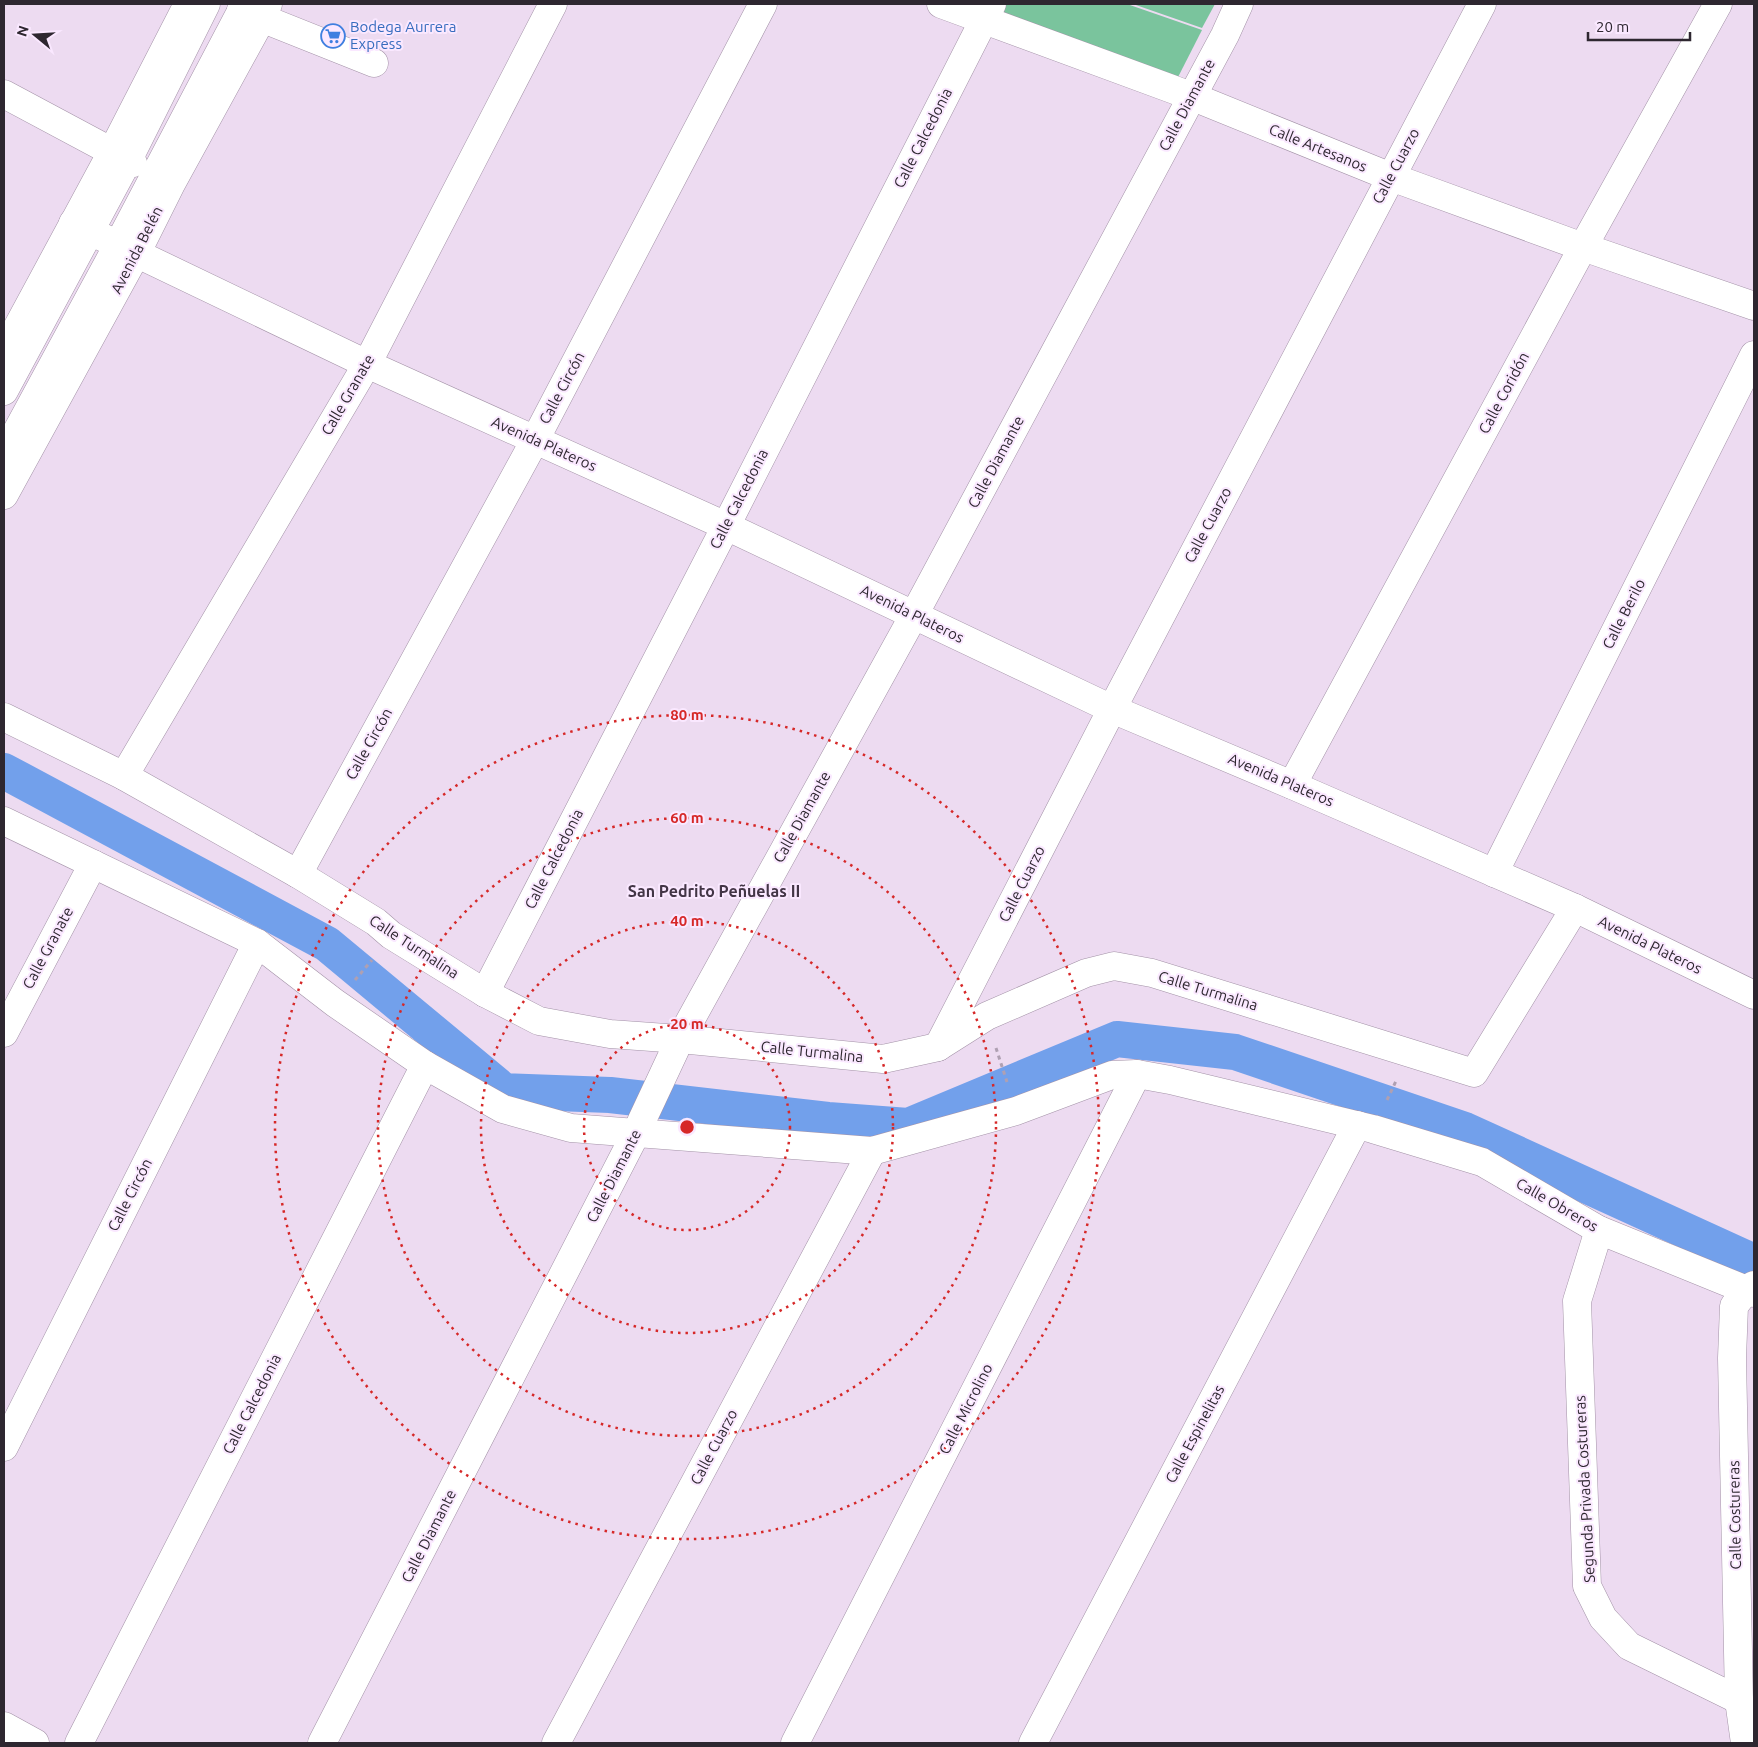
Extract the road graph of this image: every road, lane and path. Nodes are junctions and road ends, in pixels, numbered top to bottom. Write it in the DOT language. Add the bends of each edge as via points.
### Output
graph roads {
  1 [pos="188,4"];
  2 [pos="206,4"];
  3 [pos="553,4"];
  4 [pos="763,4"];
  5 [pos="941,4"];
  6 [pos="1239,4"];
  7 [pos="1482,4"];
  8 [pos="1718,4"];
  9 [pos="248,8"];
  10 [pos="987,12"];
  11 [pos="374,63"];
  12 [pos="4,94"];
  13 [pos="1191,96"];
  14 [pos="120,156"];
  15 [pos="1391,177"];
  16 [pos="163,179"];
  17 [pos="81,227"];
  18 [pos="1582,247"];
  19 [pos="127,250"];
  20 [pos="1754,306"];
  21 [pos="4,352"];
  22 [pos="1754,355"];
  23 [pos="367,364"];
  24 [pos="4,391"];
  25 [pos="535,440"];
  26 [pos="4,455"];
  27 [pos="4,495"];
  28 [pos="726,526"];
  29 [pos="914,615"];
  30 [pos="1112,709"];
  31 [pos="4,717"];
  32 [pos="124,776"];
  33 [pos="1292,785"];
  34 [pos="4,821"];
  35 [pos="93,864"];
  36 [pos="1494,873"];
  37 [pos="298,874"];
  38 [pos="1574,908"];
  39 [pos="257,943"];
  40 [pos="372,960"];
  41 [pos="353,982"];
  42 [pos="485,993"];
  43 [pos="1754,996"];
  44 [pos="4,1033"];
  45 [pos="680,1038"];
  46 [pos="994,1040"];
  47 [pos="938,1047"];
  48 [pos="424,1065"];
  49 [pos="1138,1074"];
  50 [pos="1397,1079"];
  51 [pos="1009,1087"];
  52 [pos="1386,1103"];
  53 [pos="1356,1125"];
  54 [pos="636,1133"];
  55 [pos="872,1151"];
  56 [pos="1600,1230"];
  57 [pos="1752,1289"];
  58 [pos="4,1447"];
  59 [pos="4,1726"];
  60 [pos="1739,1727"];
  61 [pos="35,1743"];
  62 [pos="79,1743"];
  63 [pos="322,1743"];
  64 [pos="556,1743"];
  65 [pos="795,1743"];
  66 [pos="1033,1743"];
  1 -- 14 [label="street"];
  2 -- 14 [label="street"];
  3 -- 23 [label="street, Calle Granate"];
  4 -- 25 [label="street, Calle Circón"];
  5 -- 10 [label="street, Calle Artesanos"];
  6 -- 13 [label="street, Calle Diamante"];
  7 -- 15 [label="street, Calle Cuarzo"];
  8 -- 18 [label="street, Calle Coridón"];
  9 -- 11 [label="street"];
  9 -- 16 [label="street, Avenida Belén"];
  10 -- 13 [label="street, Calle Artesanos"];
  10 -- 28 [label="street, Calle Calcedonia"];
  12 -- 14 [label="street"];
  13 -- 15 [label="street, Calle Artesanos"];
  13 -- 29 [label="street, Calle Diamante"];
  14 -- 16 [label="street"];
  14 -- 17 [label="street"];
  15 -- 18 [label="street, Calle Artesanos"];
  15 -- 30 [label="street, Calle Cuarzo"];
  16 -- 19 [label="street, Avenida Belén"];
  17 -- 19 [label="street, Avenida Plateros"];
  17 -- 21 [label="street"];
  17 -- 24 [label="street"];
  18 -- 20 [label="street, Calle Artesanos"];
  18 -- 33 [label="street, Calle Coridón"];
  19 -- 23 [label="street, Avenida Plateros"];
  19 -- 26 [label="street"];
  19 -- 27 [label="street, Avenida Belén"];
  22 -- 36 [label="street, Calle Berilo"];
  23 -- 25 [label="street, Avenida Plateros"];
  23 -- 32 [label="street, Calle Granate"];
  25 -- 28 [label="street, Avenida Plateros"];
  25 -- 37 [label="street, Calle Circón"];
  28 -- 29 [label="street, Avenida Plateros"];
  28 -- 42 [label="street, Calle Calcedonia"];
  29 -- 30 [label="street, Avenida Plateros"];
  29 -- 45 [label="street, Calle Diamante"];
  30 -- 33 [label="street, Avenida Plateros"];
  30 -- 47 [label="street, Calle Cuarzo"];
  31 -- 32 [label="street, Calle Turmalina"];
  32 -- 37 [label="street, Calle Turmalina"];
  33 -- 36 [label="street, Avenida Plateros"];
  34 -- 35 [label="street"];
  35 -- 39 [label="street"];
  35 -- 44 [label="street, Calle Granate"];
  36 -- 38 [label="street, Avenida Plateros"];
  37 -- 42 [label="street, Calle Turmalina"];
  38 -- 43 [label="street, Avenida Plateros"];
  38 -- 47 [label="street, Calle Turmalina" via="1474,1073 1152,974 1114,966 1086,973 987,1016"];
  39 -- 48 [label="street" via="336,1004"];
  39 -- 58 [label="street, Calle Circón"];
  40 -- 41 [label="path"];
  42 -- 45 [label="street, Calle Turmalina" via="539,1020 610,1034"];
  45 -- 47 [label="street, Calle Turmalina" via="883,1059"];
  45 -- 54 [label="street, Calle Diamante"];
  46 -- 51 [label="path"];
  48 -- 54 [label="street" via="503,1109 571,1128"];
  48 -- 62 [label="street, Calle Calcedonia"];
  49 -- 53 [label="street"];
  49 -- 55 [label="street" via="1112,1075 1016,1111"];
  49 -- 65 [label="street, Calle Microlino"];
  50 -- 52 [label="path"];
  53 -- 56 [label="street, Calle Obreros" via="1482,1162"];
  53 -- 66 [label="street, Calle Espinelitas"];
  54 -- 55 [label="street"];
  54 -- 63 [label="street, Calle Diamante"];
  55 -- 64 [label="street, Calle Cuarzo"];
  56 -- 57 [label="street, Calle Obreros"];
  56 -- 60 [label="street, Segunda Privada Costureras" via="1577,1301 1587,1586 1603,1618 1629,1646"];
  57 -- 60 [label="street, Calle Costureras" via="1734,1306 1732,1358"];
  59 -- 61 [label="street"];
}
